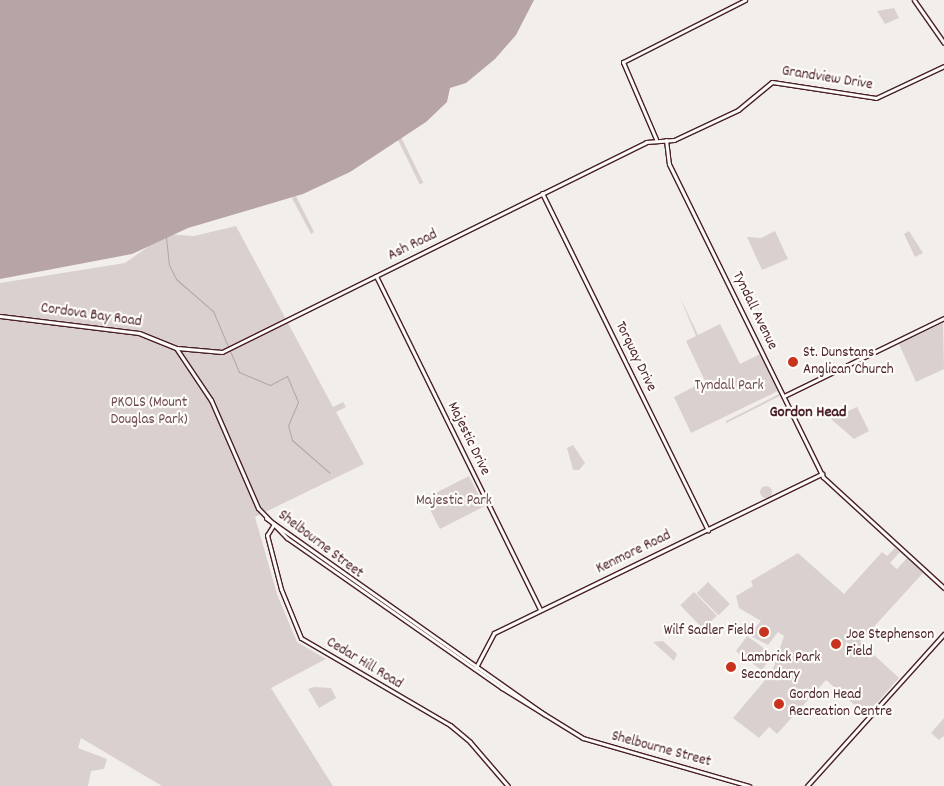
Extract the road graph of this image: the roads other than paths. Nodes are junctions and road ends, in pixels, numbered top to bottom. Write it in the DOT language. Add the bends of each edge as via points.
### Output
graph roads {
  1 [pos="745,0"];
  2 [pos="914,0"];
  3 [pos="944,43"];
  4 [pos="944,66"];
  5 [pos="656,139"];
  6 [pos="666,140"];
  7 [pos="542,193"];
  8 [pos="376,276"];
  9 [pos="0,316"];
  10 [pos="944,318"];
  11 [pos="176,348"];
  12 [pos="784,396"];
  13 [pos="822,474"];
  14 [pos="273,524"];
  15 [pos="708,530"];
  16 [pos="944,588"];
  17 [pos="540,610"];
  18 [pos="944,634"];
  19 [pos="475,667"];
  20 [pos="508,786"];
  21 [pos="748,786"];
  22 [pos="807,786"];
  1 -- 5 [label="street" via="623,63"];
  2 -- 3 [label="street"];
  4 -- 6 [label="street, Grandview Drive" via="876,98 774,81 741,108"];
  5 -- 6 [label="street, Grandview Drive"];
  5 -- 7 [label="street, Ash Road"];
  6 -- 12 [label="street, Tyndall Avenue" via="669,164"];
  7 -- 8 [label="street, Ash Road"];
  7 -- 15 [label="street, Torquay Drive"];
  8 -- 11 [label="street, Ash Road" via="232,347 212,353 190,347"];
  8 -- 17 [label="street, Majestic Drive"];
  9 -- 11 [label="street, Cordova Bay Road" via="140,333"];
  10 -- 12 [label="street"];
  11 -- 14 [label="street, Shelbourne Street" via="211,400 265,518"];
  12 -- 13 [label="street, Tyndall Avenue"];
  13 -- 15 [label="street, Kenmore Road"];
  13 -- 16 [label="street, Tyndall Avenue"];
  14 -- 19 [label="street, Shelbourne Street"];
  14 -- 20 [label="street, Cedar Hill Road" via="267,535 281,588 301,638 450,725 476,748"];
  15 -- 17 [label="street, Kenmore Road"];
  17 -- 19 [label="street, Kenmore Road" via="491,635"];
  18 -- 22 [label="street"];
  19 -- 21 [label="street, Shelbourne Street" via="545,715 604,747"];
}
